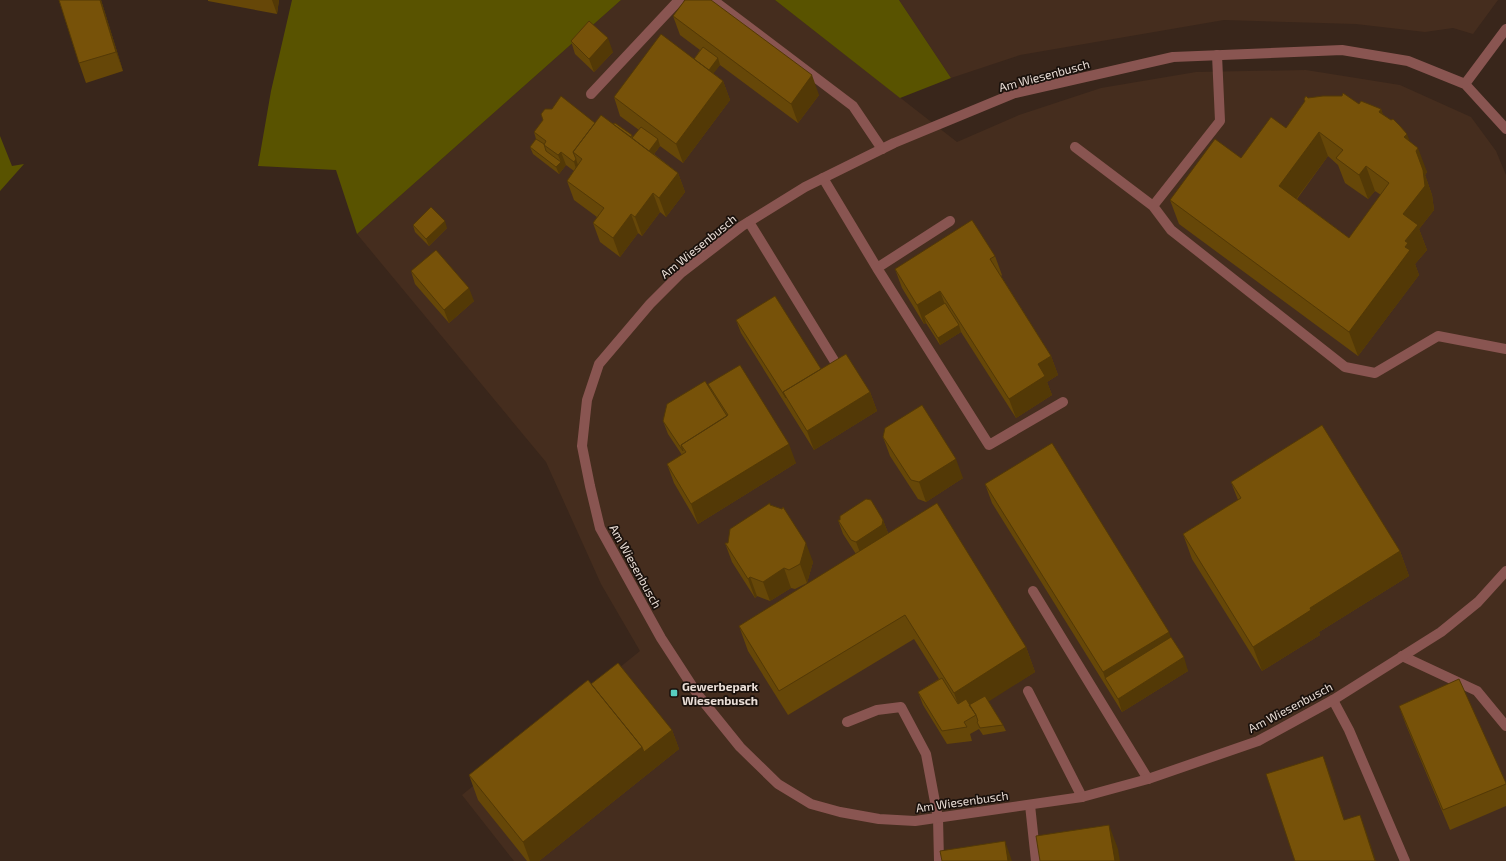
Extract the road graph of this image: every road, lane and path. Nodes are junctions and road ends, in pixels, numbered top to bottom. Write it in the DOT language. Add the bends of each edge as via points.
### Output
graph roads {
  1 [pos="679,0"];
  2 [pos="713,0"];
  3 [pos="1506,29"];
  4 [pos="1217,55"];
  5 [pos="1465,84"];
  6 [pos="591,94"];
  7 [pos="1506,129"];
  8 [pos="1075,147"];
  9 [pos="882,149"];
  10 [pos="824,178"];
  11 [pos="1153,206"];
  12 [pos="950,221"];
  13 [pos="749,222"];
  14 [pos="877,268"];
  15 [pos="1506,349"];
  16 [pos="834,362"];
  17 [pos="1063,402"];
  18 [pos="1506,571"];
  19 [pos="1032,590"];
  20 [pos="1402,656"];
  21 [pos="1028,691"];
  22 [pos="1333,700"];
  23 [pos="847,722"];
  24 [pos="1506,726"];
  25 [pos="1148,779"];
  26 [pos="1082,797"];
  27 [pos="1030,805"];
  28 [pos="938,818"];
  29 [pos="939,861"];
  30 [pos="1036,861"];
  31 [pos="1406,861"];
  1 -- 6 [label="street"];
  2 -- 9 [label="street" via="853,106"];
  3 -- 5 [label="street"];
  4 -- 5 [label="street, Am Wiesenbusch" via="1342,50 1408,61"];
  4 -- 9 [label="street, Am Wiesenbusch" via="1173,57 1015,93"];
  4 -- 11 [label="street" via="1220,121"];
  5 -- 7 [label="street, Am Wiesenbusch"];
  8 -- 11 [label="street"];
  9 -- 10 [label="street, Am Wiesenbusch"];
  10 -- 13 [label="street, Am Wiesenbusch"];
  10 -- 14 [label="street"];
  11 -- 15 [label="street" via="1171,230 1345,367 1374,373 1438,336"];
  12 -- 14 [label="street"];
  13 -- 16 [label="street"];
  13 -- 28 [label="street, Am Wiesenbusch" via="680,273 650,304 600,364 586,400 582,446 600,528 686,678 740,748 778,784 811,804 840,812 878,819 915,821"];
  14 -- 17 [label="street" via="989,445"];
  18 -- 20 [label="street, Am Wiesenbusch" via="1478,602 1447,627"];
  19 -- 25 [label="street"];
  20 -- 22 [label="street, Am Wiesenbusch"];
  20 -- 24 [label="street" via="1477,691"];
  21 -- 26 [label="street"];
  22 -- 25 [label="street, Am Wiesenbusch" via="1258,741"];
  22 -- 31 [label="street" via="1349,730"];
  23 -- 28 [label="street" via="877,710 901,707 926,754"];
  25 -- 26 [label="street, Am Wiesenbusch"];
  26 -- 27 [label="street, Am Wiesenbusch"];
  27 -- 28 [label="street, Am Wiesenbusch"];
  27 -- 30 [label="street"];
  28 -- 29 [label="street"];
}
